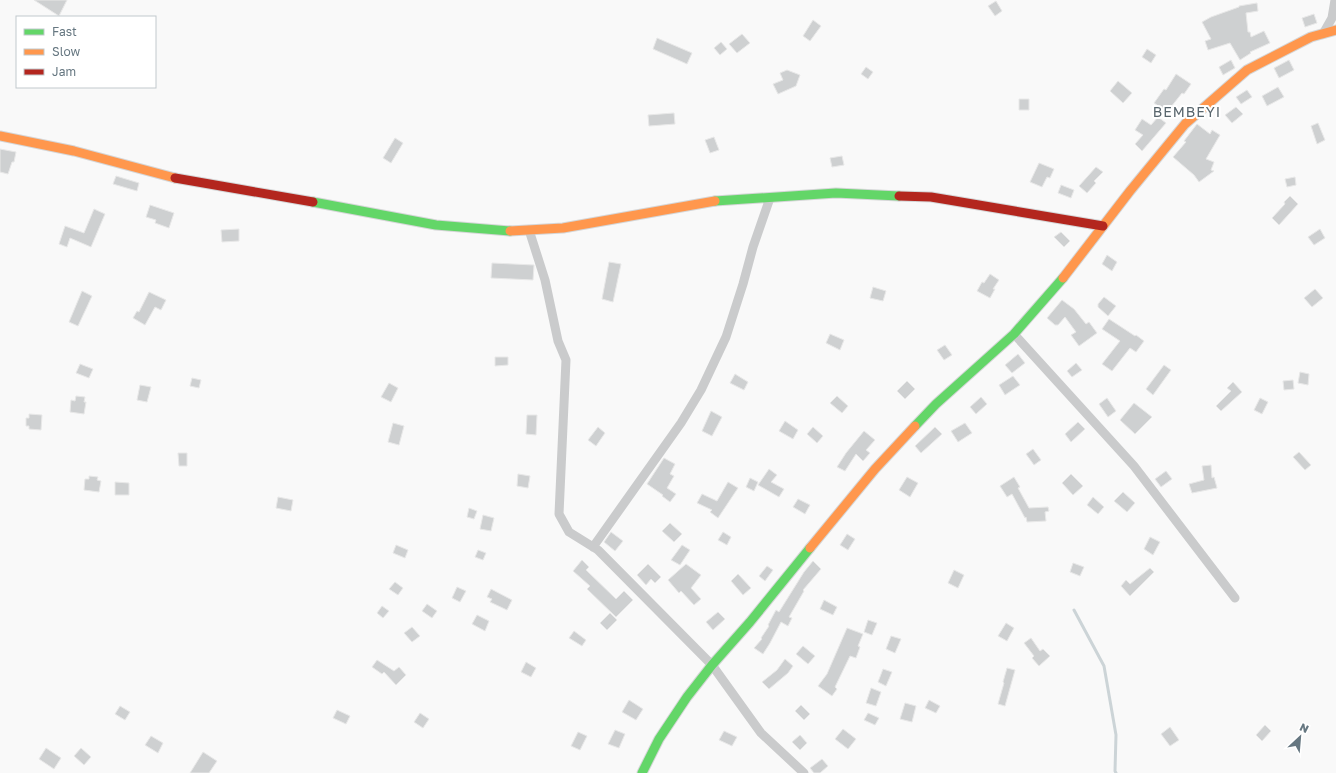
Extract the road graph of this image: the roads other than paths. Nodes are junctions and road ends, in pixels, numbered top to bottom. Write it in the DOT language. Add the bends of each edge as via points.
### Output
graph roads {
  1 [pos="1335,0"];
  2 [pos="1336,30"];
  3 [pos="1323,34"];
  4 [pos="0,136"];
  5 [pos="770,198"];
  6 [pos="1103,226"];
  7 [pos="529,230"];
  8 [pos="1014,334"];
  9 [pos="593,547"];
  10 [pos="1235,598"];
  11 [pos="712,665"];
  12 [pos="642,773"];
  13 [pos="804,773"];
  1 -- 3 [label="street" via="1332,18"];
  2 -- 3 [label="street"];
  3 -- 6 [label="street" via="1311,37 1247,70 1185,124"];
  4 -- 7 [label="street" via="74,151 175,178 255,193 436,224 510,231"];
  5 -- 6 [label="street" via="836,193 931,197"];
  5 -- 7 [label="street" via="717,202 564,228"];
  5 -- 9 [label="street" via="726,337 701,390 681,423"];
  6 -- 8 [label="street" via="1058,284"];
  7 -- 9 [label="street" via="545,280 558,341 566,360 558,514 569,532"];
  8 -- 10 [label="street" via="1134,466"];
  8 -- 11 [label="street" via="936,404 875,470"];
  9 -- 11 [label="street"];
  11 -- 12 [label="street" via="659,739"];
  11 -- 13 [label="street" via="761,733"];
}
